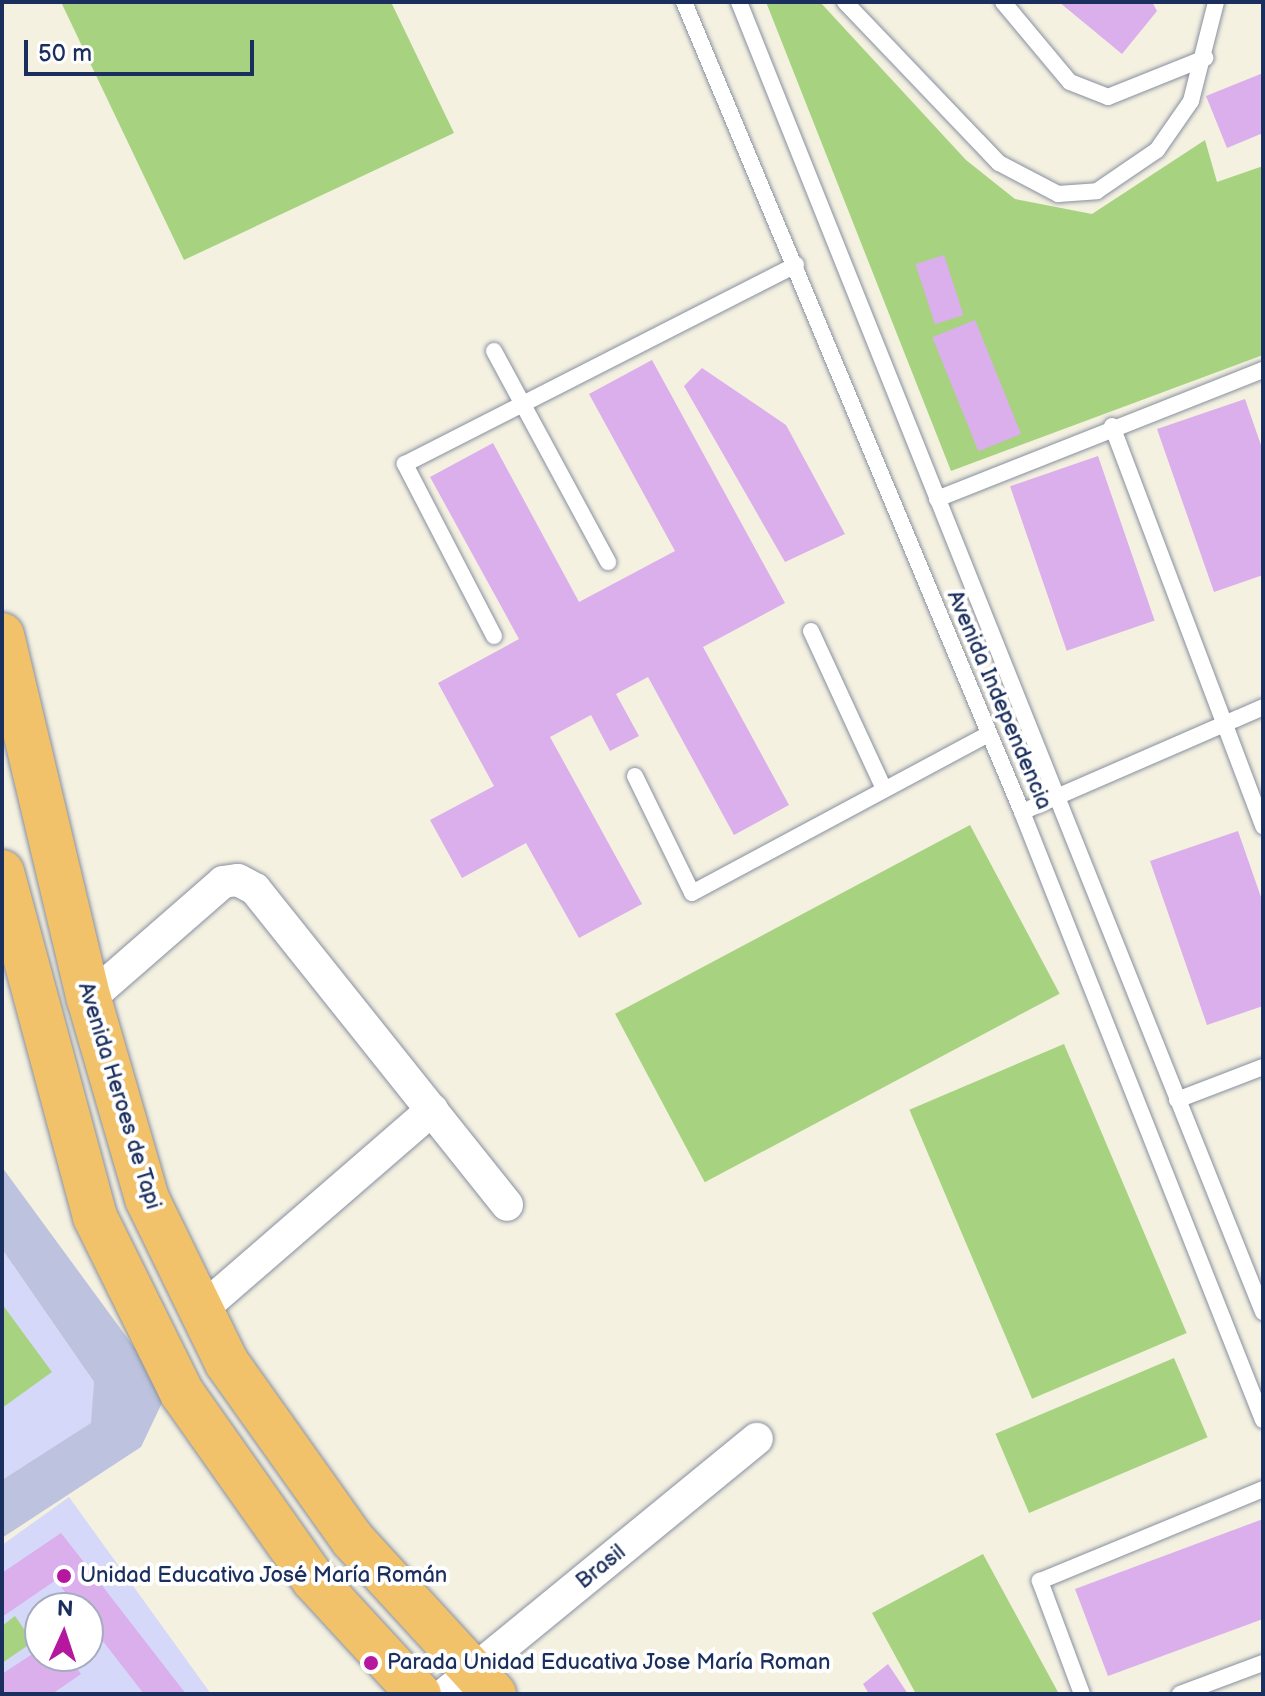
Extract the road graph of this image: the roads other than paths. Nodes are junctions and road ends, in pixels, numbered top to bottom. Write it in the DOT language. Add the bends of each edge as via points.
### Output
graph roads {
  1 [pos="684,2"];
  2 [pos="739,2"];
  3 [pos="845,2"];
  4 [pos="1003,2"];
  5 [pos="1216,2"];
  6 [pos="1205,58"];
  7 [pos="796,265"];
  8 [pos="494,351"];
  9 [pos="1263,369"];
  10 [pos="523,404"];
  11 [pos="1112,426"];
  12 [pos="937,499"];
  13 [pos="608,562"];
  14 [pos="811,631"];
  15 [pos="2,635"];
  16 [pos="494,636"];
  17 [pos="1263,707"];
  18 [pos="1224,724"];
  19 [pos="988,734"];
  20 [pos="635,776"];
  21 [pos="884,789"];
  22 [pos="1059,795"];
  23 [pos="1022,812"];
  24 [pos="1263,826"];
  25 [pos="2,872"];
  26 [pos="89,999"];
  27 [pos="1263,1067"];
  28 [pos="1177,1100"];
  29 [pos="432,1110"];
  30 [pos="507,1205"];
  31 [pos="201,1310"];
  32 [pos="1263,1312"];
  33 [pos="1263,1420"];
  34 [pos="757,1439"];
  35 [pos="1263,1489"];
  36 [pos="1263,1663"];
  37 [pos="470,1687"];
  38 [pos="419,1694"];
  39 [pos="1082,1694"];
  40 [pos="1180,1694"];
  1 -- 7 [label="lane, Avenida Independencia"];
  2 -- 12 [label="lane, Avenida Independencia"];
  3 -- 6 [label="lane" via="999,163 1058,194 1097,191 1157,150 1191,101"];
  4 -- 6 [label="lane" via="1070,82 1108,97"];
  5 -- 6 [label="lane"];
  7 -- 10 [label="lane"];
  7 -- 19 [label="lane, Avenida Independencia"];
  8 -- 10 [label="lane"];
  9 -- 11 [label="lane"];
  10 -- 13 [label="lane"];
  10 -- 16 [label="lane" via="405,464"];
  11 -- 12 [label="lane"];
  11 -- 18 [label="lane"];
  12 -- 22 [label="lane, Avenida Independencia"];
  14 -- 21 [label="lane"];
  15 -- 26 [label="main road, Avenida Heroes de Tapi"];
  17 -- 18 [label="lane"];
  18 -- 22 [label="lane"];
  18 -- 24 [label="lane"];
  19 -- 21 [label="lane"];
  19 -- 23 [label="lane, Avenida Independencia"];
  20 -- 21 [label="lane" via="692,893"];
  22 -- 23 [label="lane"];
  22 -- 28 [label="lane, Avenida Independencia"];
  23 -- 33 [label="lane, Avenida Independencia"];
  25 -- 38 [label="main road" via="95,1217 182,1393 314,1580"];
  26 -- 29 [label="street" via="223,882 238,880 255,889"];
  26 -- 31 [label="main road, Avenida Heroes de Tapi" via="147,1199"];
  27 -- 28 [label="lane"];
  28 -- 32 [label="lane, Avenida Independencia"];
  29 -- 30 [label="street"];
  29 -- 31 [label="street"];
  31 -- 37 [label="main road, Avenida Heroes de Tapi" via="227,1363 353,1540"];
  34 -- 37 [label="street, Brasil"];
  35 -- 39 [label="lane" via="1040,1581"];
  36 -- 40 [label="lane"];
}
